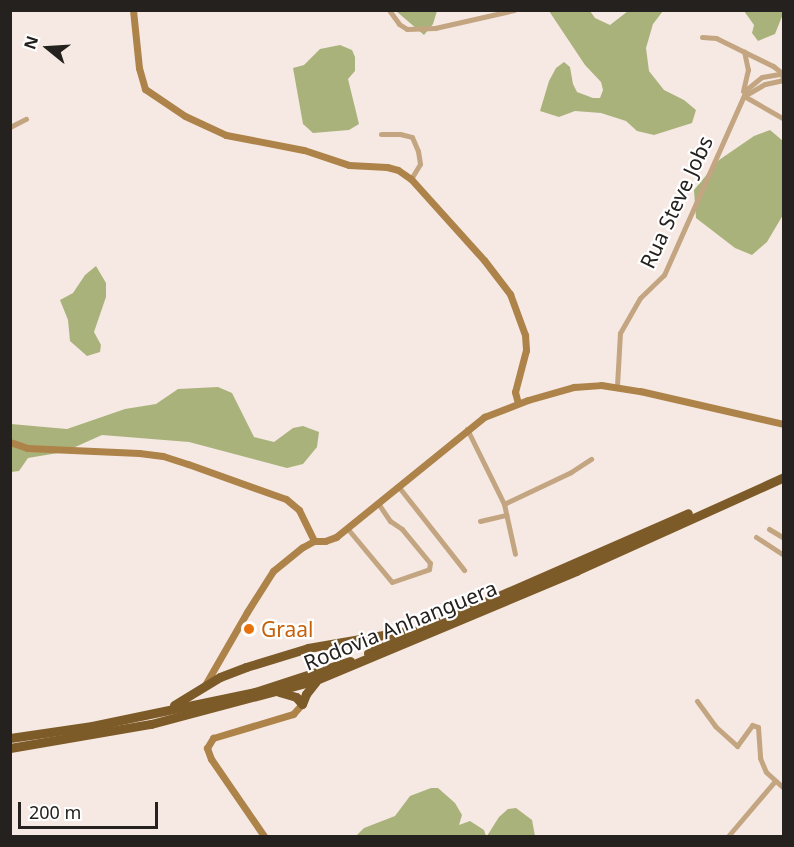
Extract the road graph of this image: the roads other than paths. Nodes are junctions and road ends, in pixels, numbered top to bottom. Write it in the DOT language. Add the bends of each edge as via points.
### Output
graph roads {
  1 [pos="133,10"];
  2 [pos="389,10"];
  3 [pos="514,10"];
  4 [pos="702,37"];
  5 [pos="744,51"];
  6 [pos="783,76"];
  7 [pos="744,96"];
  8 [pos="26,119"];
  9 [pos="783,120"];
  10 [pos="10,127"];
  11 [pos="381,134"];
  12 [pos="411,179"];
  13 [pos="617,386"];
  14 [pos="518,403"];
  15 [pos="783,424"];
  16 [pos="467,429"];
  17 [pos="10,442"];
  18 [pos="591,459"];
  19 [pos="783,470"];
  20 [pos="783,477"];
  21 [pos="398,486"];
  22 [pos="378,503"];
  23 [pos="504,504"];
  24 [pos="506,515"];
  25 [pos="480,521"];
  26 [pos="347,528"];
  27 [pos="769,529"];
  28 [pos="756,537"];
  29 [pos="783,538"];
  30 [pos="314,542"];
  31 [pos="515,554"];
  32 [pos="783,555"];
  33 [pos="464,570"];
  34 [pos="427,628"];
  35 [pos="316,680"];
  36 [pos="203,689"];
  37 [pos="278,692"];
  38 [pos="697,701"];
  39 [pos="302,704"];
  40 [pos="154,714"];
  41 [pos="10,738"];
  42 [pos="10,748"];
  43 [pos="775,781"];
  44 [pos="783,788"];
  45 [pos="729,835"];
  46 [pos="264,837"];
  1 -- 12 [label="street" via="138,68 145,89 185,116 226,135 304,150 349,165 387,166"];
  2 -- 3 [label="street" via="407,29 435,28"];
  4 -- 5 [label="street" via="716,38"];
  5 -- 6 [label="street"];
  5 -- 7 [label="street" via="748,70"];
  6 -- 7 [label="street" via="762,77"];
  7 -- 9 [label="street"];
  7 -- 13 [label="street, Rua Steve Jobs" via="664,275 640,298 620,333"];
  8 -- 10 [label="street"];
  11 -- 12 [label="street" via="412,137 420,164"];
  12 -- 14 [label="street" via="510,294 525,335 526,350 515,392"];
  13 -- 14 [label="street" via="574,387"];
  13 -- 15 [label="street"];
  14 -- 16 [label="street"];
  16 -- 21 [label="street"];
  16 -- 23 [label="street"];
  17 -- 30 [label="street" via="27,448 139,453 188,464 286,499 299,510"];
  18 -- 23 [label="street"];
  19 -- 34 [label="highway, Rodovia Anhanguera"];
  20 -- 35 [label="highway, Rodovia Anhanguera" via="576,571"];
  21 -- 22 [label="street"];
  21 -- 33 [label="street"];
  22 -- 26 [label="street"];
  22 -- 26 [label="street" via="430,563 429,569 392,582"];
  23 -- 24 [label="street"];
  24 -- 25 [label="street"];
  24 -- 31 [label="street"];
  26 -- 30 [label="street" via="325,541"];
  27 -- 29 [label="street"];
  28 -- 32 [label="street"];
  30 -- 36 [label="street" via="273,571"];
  34 -- 36 [label="highway" via="308,648 231,672"];
  34 -- 40 [label="highway, Rodovia Anhanguera" via="340,665 255,692"];
  35 -- 37 [label="highway, Rodovia Anhanguera"];
  35 -- 39 [label="highway"];
  36 -- 40 [label="highway"];
  37 -- 39 [label="highway" via="296,697"];
  37 -- 42 [label="highway, Rodovia Anhanguera" via="151,724"];
  38 -- 43 [label="street" via="715,726 737,746 752,725 758,727 760,758"];
  39 -- 46 [label="street" via="293,714 213,738 207,748"];
  40 -- 41 [label="highway, Rodovia Anhanguera"];
  43 -- 44 [label="street"];
  43 -- 45 [label="street"];
}
